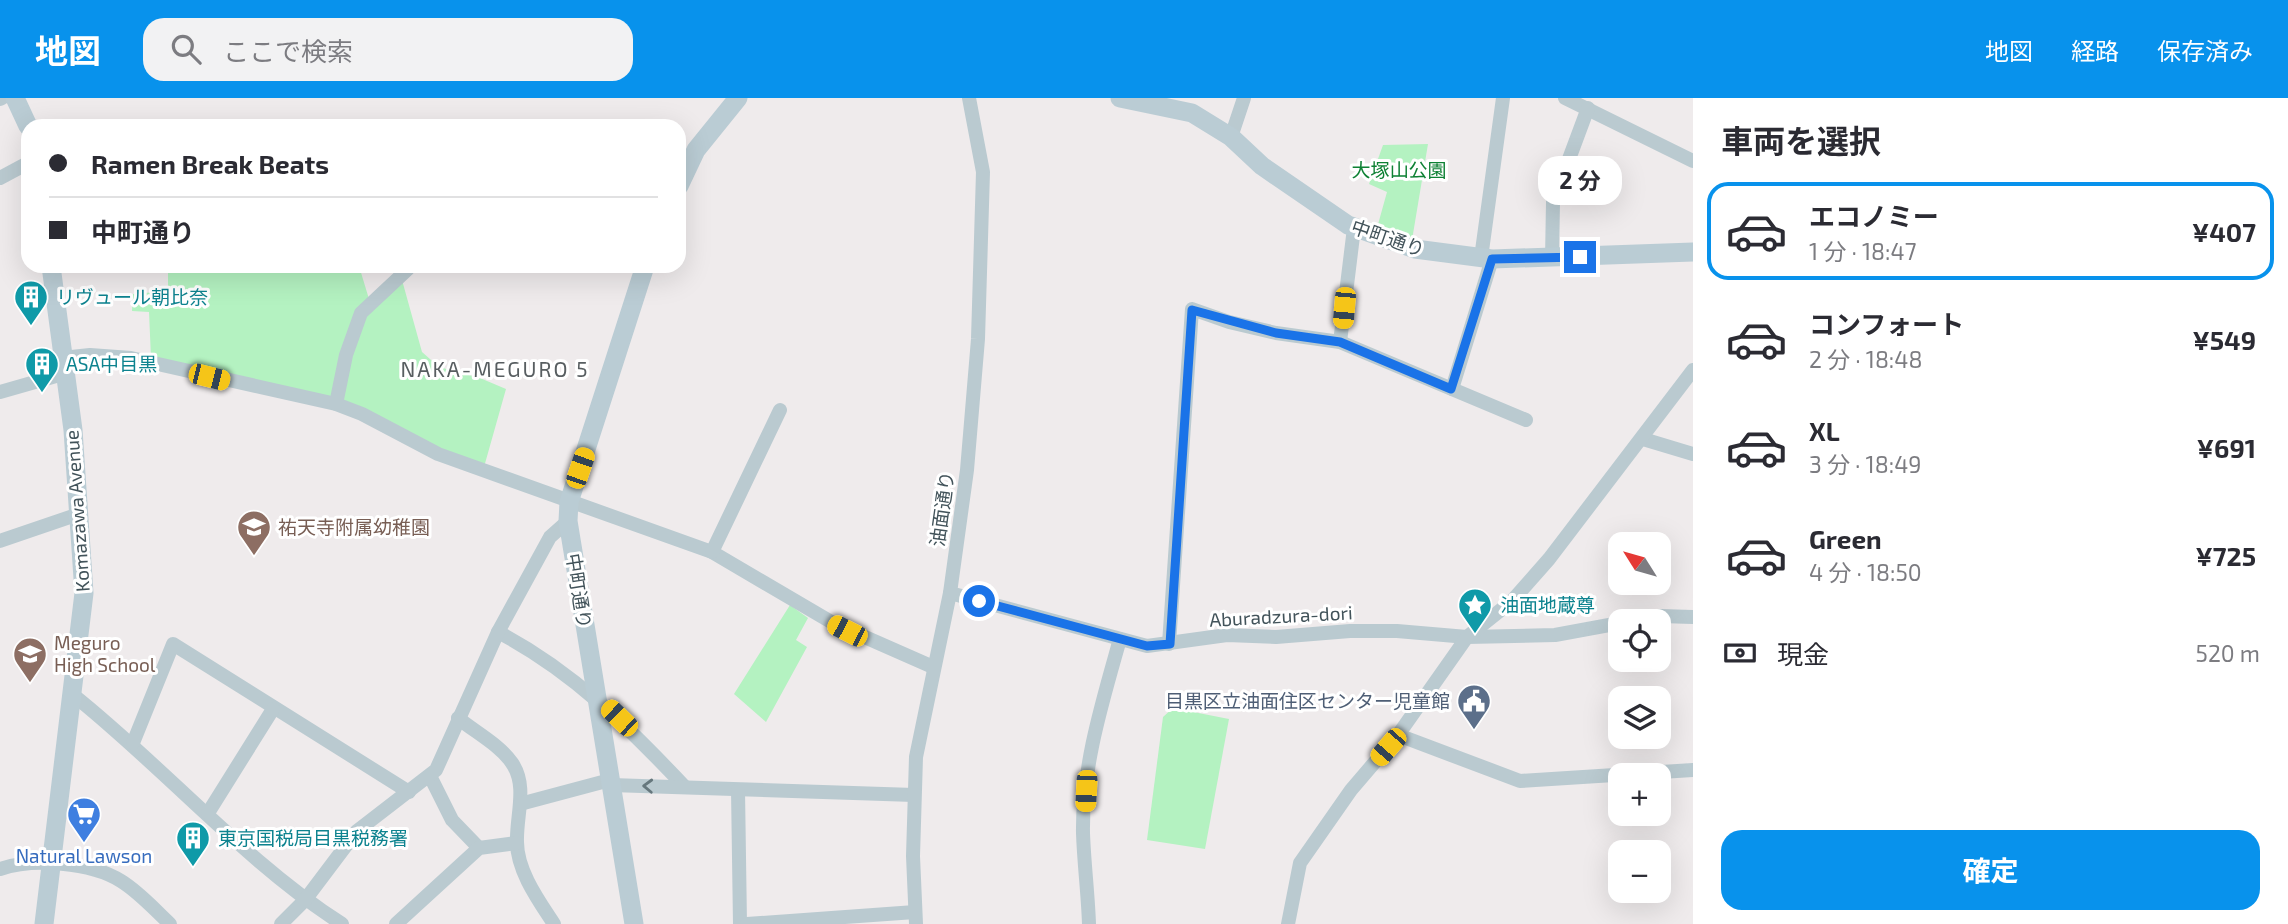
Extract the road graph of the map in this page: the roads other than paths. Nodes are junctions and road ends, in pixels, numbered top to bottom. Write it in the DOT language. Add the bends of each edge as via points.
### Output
graph roads {
  1 [pos="15,98"];
  2 [pos="738,98"];
  3 [pos="969,98"];
  4 [pos="1120,98"];
  5 [pos="1244,98"];
  6 [pos="1503,98"];
  7 [pos="1565,98"];
  8 [pos="1588,108"];
  9 [pos="25,119"];
  10 [pos="1231,137"];
  11 [pos="1693,161"];
  12 [pos="21,167"];
  13 [pos="686,171"];
  14 [pos="0,178"];
  15 [pos="1354,228"];
  16 [pos="1691,248"];
  17 [pos="1487,259"];
  18 [pos="1552,259"];
  19 [pos="52,273"];
  20 [pos="404,273"];
  21 [pos="643,273"];
  22 [pos="1340,342"];
  23 [pos="63,366"];
  24 [pos="1693,370"];
  25 [pos="1451,389"];
  26 [pos="0,392"];
  27 [pos="336,404"];
  28 [pos="780,410"];
  29 [pos="1527,420"];
  30 [pos="1643,439"];
  31 [pos="1693,454"];
  32 [pos="568,512"];
  33 [pos="79,514"];
  34 [pos="0,541"];
  35 [pos="712,552"];
  36 [pos="950,593"];
  37 [pos="1671,616"];
  38 [pos="1693,617"];
  39 [pos="1608,625"];
  40 [pos="498,632"];
  41 [pos="1467,637"];
  42 [pos="1120,639"];
  43 [pos="1170,644"];
  44 [pos="933,667"];
  45 [pos="72,694"];
  46 [pos="596,697"];
  47 [pos="273,709"];
  48 [pos="458,719"];
  49 [pos="1398,735"];
  50 [pos="133,743"];
  51 [pos="1693,770"];
  52 [pos="430,776"];
  53 [pos="610,783"];
  54 [pos="685,787"];
  55 [pos="738,790"];
  56 [pos="410,792"];
  57 [pos="915,795"];
  58 [pos="520,804"];
  59 [pos="208,813"];
  60 [pos="517,842"];
  61 [pos="478,848"];
  62 [pos="51,865"];
  63 [pos="0,869"];
  64 [pos="305,900"];
  65 [pos="915,918"];
  66 [pos="44,924"];
  67 [pos="170,924"];
  68 [pos="281,924"];
  69 [pos="342,924"];
  70 [pos="396,924"];
  71 [pos="554,924"];
  72 [pos="634,924"];
  73 [pos="740,924"];
  74 [pos="747,924"];
  75 [pos="1089,924"];
  76 [pos="1288,924"];
  1 -- 9 [label="street"];
  2 -- 13 [label="street" via="696,150"];
  3 -- 36 [label="street, 油面通り" via="983,172 982,256 972,427"];
  4 -- 10 [label="street, 中町通り" via="1192,113"];
  5 -- 10 [label="street"];
  6 -- 17 [label="street"];
  7 -- 8 [label="street"];
  8 -- 11 [label="street"];
  8 -- 18 [label="street" via="1553,202"];
  10 -- 15 [label="street, 中町通り" via="1262,166"];
  12 -- 14 [label="street"];
  15 -- 17 [label="street, 中町通り" via="1415,249"];
  15 -- 22 [label="street"];
  16 -- 18 [label="street, 中町通り"];
  17 -- 18 [label="street, 中町通り"];
  17 -- 25 [label="street"];
  19 -- 23 [label="street, Komazawa Avenue"];
  20 -- 27 [label="street" via="361,313"];
  21 -- 32 [label="street, 中町通り"];
  22 -- 25 [label="street"];
  22 -- 43 [label="street" via="1276,333 1192,310"];
  23 -- 26 [label="street"];
  23 -- 27 [label="street" via="90,355 131,358"];
  23 -- 33 [label="street, Komazawa Avenue"];
  24 -- 30 [label="street"];
  25 -- 29 [label="street"];
  27 -- 32 [label="street"];
  28 -- 35 [label="street"];
  30 -- 31 [label="street"];
  30 -- 41 [label="street" via="1512,601"];
  32 -- 35 [label="street"];
  32 -- 40 [label="street"];
  32 -- 46 [label="street, 中町通り"];
  33 -- 34 [label="street"];
  33 -- 45 [label="street, Komazawa Avenue" via="84,593"];
  35 -- 44 [label="street" via="833,623"];
  36 -- 42 [label="street, Aburadzura-dori"];
  36 -- 44 [label="street, 油面通り"];
  37 -- 38 [label="street"];
  39 -- 41 [label="street, Aburadzura-dori" via="1555,635"];
  40 -- 46 [label="street" via="542,656"];
  40 -- 48 [label="street"];
  41 -- 43 [label="street, Aburadzura-dori" via="1350,631 1276,637 1227,635"];
  41 -- 49 [label="street"];
  42 -- 43 [label="street, Aburadzura-dori" via="1147,646"];
  42 -- 75 [label="street" via="1093,738 1086,791 1083,833"];
  44 -- 57 [label="street, 油面通り" via="916,757"];
  45 -- 50 [label="street"];
  45 -- 62 [label="street, Komazawa Avenue"];
  46 -- 53 [label="street, 中町通り"];
  46 -- 54 [label="street"];
  47 -- 50 [label="street" via="173,644"];
  47 -- 56 [label="street"];
  47 -- 59 [label="street"];
  48 -- 52 [label="street"];
  48 -- 58 [label="street" via="513,763 519,777"];
  49 -- 51 [label="street" via="1520,781"];
  49 -- 76 [label="street" via="1351,790 1300,863"];
  50 -- 59 [label="street"];
  52 -- 56 [label="street"];
  52 -- 61 [label="street" via="452,820"];
  54 -- 53 [label="street, one-way"];
  53 -- 58 [label="street"];
  53 -- 72 [label="street, 中町通り"];
  54 -- 55 [label="street"];
  55 -- 57 [label="street"];
  55 -- 73 [label="street"];
  56 -- 64 [label="street" via="357,831"];
  57 -- 65 [label="street, 油面通り"];
  58 -- 60 [label="street"];
  59 -- 64 [label="street"];
  60 -- 61 [label="street"];
  60 -- 71 [label="street" via="527,878"];
  61 -- 70 [label="street"];
  62 -- 63 [label="street"];
  62 -- 66 [label="street, Komazawa Avenue"];
  62 -- 67 [label="street" via="83,868 120,880"];
  64 -- 68 [label="street"];
  64 -- 69 [label="street"];
  65 -- 74 [label="street"];
}
